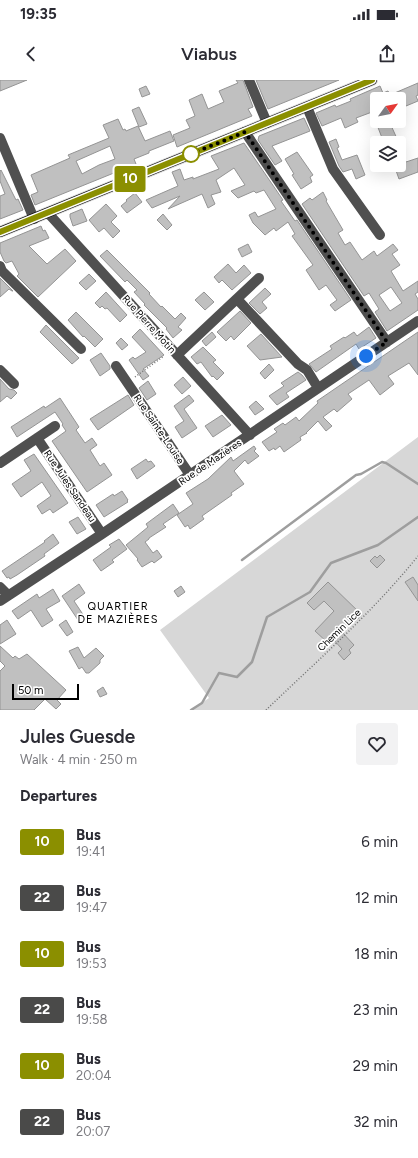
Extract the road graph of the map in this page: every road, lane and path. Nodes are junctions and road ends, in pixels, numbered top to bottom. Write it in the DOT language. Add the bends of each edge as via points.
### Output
graph roads {
  1 [pos="249,80"];
  2 [pos="372,80"];
  3 [pos="307,107"];
  4 [pos="267,123"];
  5 [pos="245,132"];
  6 [pos="0,138"];
  7 [pos="48,213"];
  8 [pos="34,218"];
  9 [pos="0,232"];
  10 [pos="380,235"];
  11 [pos="1,270"];
  12 [pos="259,278"];
  13 [pos="237,299"];
  14 [pos="418,321"];
  15 [pos="387,342"];
  16 [pos="81,349"];
  17 [pos="175,353"];
  18 [pos="116,366"];
  19 [pos="0,370"];
  20 [pos="127,383"];
  21 [pos="14,384"];
  22 [pos="318,388"];
  23 [pos="55,426"];
  24 [pos="250,435"];
  25 [pos="37,438"];
  26 [pos="0,463"];
  27 [pos="190,475"];
  28 [pos="102,534"];
  29 [pos="418,556"];
  30 [pos="0,587"];
  31 [pos="4,598"];
  32 [pos="266,710"];
  1 -- 4 [label="street"];
  2 -- 3 [label="main road"];
  3 -- 4 [label="main road"];
  3 -- 10 [label="street" via="333,169"];
  4 -- 5 [label="main road"];
  5 -- 7 [label="main road"];
  5 -- 15 [label="street"];
  6 -- 8 [label="street"];
  7 -- 8 [label="main road"];
  7 -- 17 [label="street, Rue Pierre Motin"];
  8 -- 9 [label="main road"];
  11 -- 16 [label="street"];
  12 -- 13 [label="street"];
  13 -- 17 [label="street"];
  13 -- 22 [label="street" via="298,364 307,370"];
  14 -- 15 [label="street, Rue de Mazières"];
  15 -- 22 [label="street, Rue de Mazières"];
  17 -- 20 [label="path"];
  17 -- 24 [label="street, Rue Pierre Motin"];
  18 -- 20 [label="street, Rue Sainte-Louise"];
  19 -- 21 [label="street"];
  20 -- 27 [label="street, Rue Sainte-Louise"];
  22 -- 24 [label="street, Rue de Mazières"];
  23 -- 25 [label="street"];
  24 -- 27 [label="street, Rue de Mazières"];
  25 -- 26 [label="street"];
  25 -- 28 [label="street, Rue Jules Sandeau"];
  27 -- 28 [label="street, Rue de Mazières"];
  28 -- 31 [label="street, Rue de Mazières"];
  29 -- 32 [label="path, Chemin Lice" via="365,616"];
  30 -- 31 [label="street"];
}
